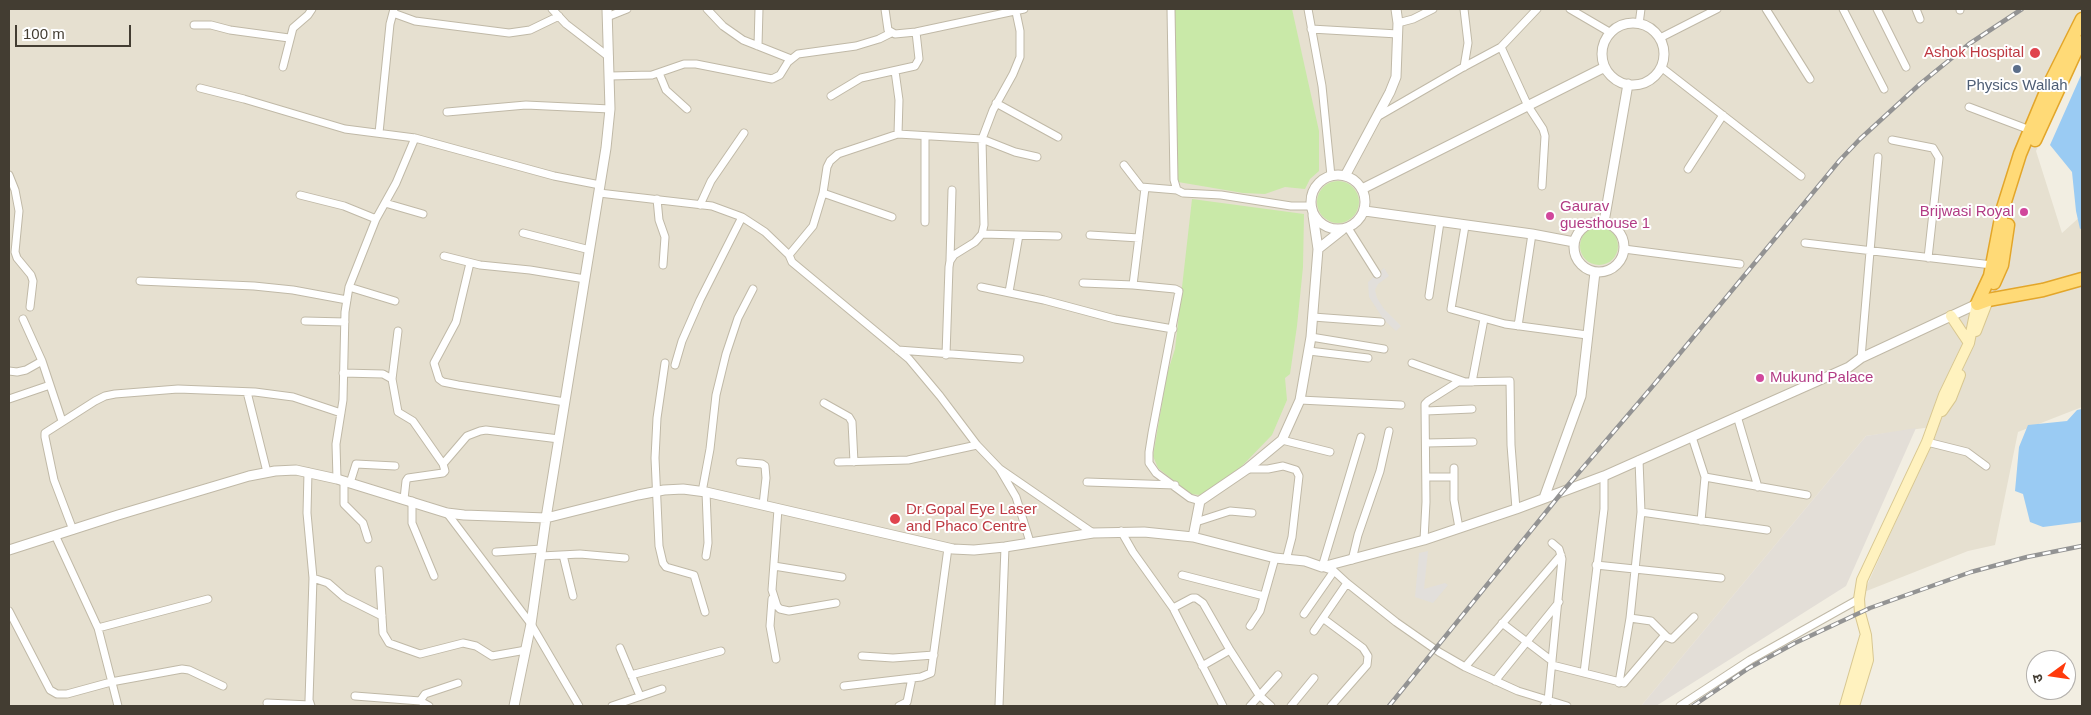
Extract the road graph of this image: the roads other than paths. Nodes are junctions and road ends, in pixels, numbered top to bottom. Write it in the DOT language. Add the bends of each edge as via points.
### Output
graph roads {
  1 [pos="312,9"];
  2 [pos="552,9"];
  3 [pos="627,9"];
  4 [pos="707,9"];
  5 [pos="759,9"];
  6 [pos="885,9"];
  7 [pos="1024,9"];
  8 [pos="1171,9"];
  9 [pos="1308,9"];
  10 [pos="1396,9"];
  11 [pos="1433,9"];
  12 [pos="1464,9"];
  13 [pos="1537,9"];
  14 [pos="1570,9"];
  15 [pos="1641,9"];
  16 [pos="1718,9"];
  17 [pos="1766,9"];
  18 [pos="1843,9"];
  19 [pos="1877,9"];
  20 [pos="1916,9"];
  21 [pos="394,11"];
  22 [pos="1016,12"];
  23 [pos="607,13"];
  24 [pos="559,16"];
  25 [pos="1920,19"];
  26 [pos="2082,19"];
  27 [pos="1398,23"];
  28 [pos="1639,24"];
  29 [pos="194,25"];
  30 [pos="1311,29"];
  31 [pos="916,32"];
  32 [pos="891,33"];
  33 [pos="1611,33"];
  34 [pos="1398,34"];
  35 [pos="2082,37"];
  36 [pos="289,38"];
  37 [pos="1660,38"];
  38 [pos="758,46"];
  39 [pos="1502,47"];
  40 [pos="609,57"];
  41 [pos="791,59"];
  42 [pos="1464,66"];
  43 [pos="283,67"];
  44 [pos="1605,67"];
  45 [pos="1661,67"];
  46 [pos="1906,67"];
  47 [pos="895,71"];
  48 [pos="659,73"];
  49 [pos="610,76"];
  50 [pos="1810,79"];
  51 [pos="1628,84"];
  52 [pos="200,88"];
  53 [pos="1884,89"];
  54 [pos="831,96"];
  55 [pos="996,103"];
  56 [pos="1528,106"];
  57 [pos="1970,107"];
  58 [pos="610,109"];
  59 [pos="687,109"];
  60 [pos="447,112"];
  61 [pos="1723,115"];
  62 [pos="1377,117"];
  63 [pos="2030,130"];
  64 [pos="379,133"];
  65 [pos="744,133"];
  66 [pos="898,134"];
  67 [pos="925,136"];
  68 [pos="1058,137"];
  69 [pos="415,138"];
  70 [pos="982,139"];
  71 [pos="1892,140"];
  72 [pos="1038,157"];
  73 [pos="1878,157"];
  74 [pos="1124,165"];
  75 [pos="1688,169"];
  76 [pos="9,175"];
  77 [pos="1331,176"];
  78 [pos="1345,176"];
  79 [pos="1802,176"];
  80 [pos="1542,186"];
  81 [pos="1145,188"];
  82 [pos="600,189"];
  83 [pos="1362,189"];
  84 [pos="952,190"];
  85 [pos="1177,190"];
  86 [pos="823,193"];
  87 [pos="300,195"];
  88 [pos="657,200"];
  89 [pos="385,203"];
  90 [pos="700,205"];
  91 [pos="1312,211"];
  92 [pos="1365,211"];
  93 [pos="422,214"];
  94 [pos="892,217"];
  95 [pos="742,218"];
  96 [pos="376,219"];
  97 [pos="926,222"];
  98 [pos="1440,222"];
  99 [pos="1604,222"];
  100 [pos="1465,226"];
  101 [pos="1345,229"];
  102 [pos="523,232"];
  103 [pos="982,234"];
  104 [pos="1532,234"];
  105 [pos="1019,235"];
  106 [pos="1090,235"];
  107 [pos="1058,236"];
  108 [pos="1139,238"];
  109 [pos="1574,242"];
  110 [pos="1805,243"];
  111 [pos="1624,249"];
  112 [pos="590,250"];
  113 [pos="1318,250"];
  114 [pos="1869,251"];
  115 [pos="789,255"];
  116 [pos="444,256"];
  117 [pos="1928,258"];
  118 [pos="950,261"];
  119 [pos="470,263"];
  120 [pos="1740,264"];
  121 [pos="663,265"];
  122 [pos="1992,265"];
  123 [pos="1594,272"];
  124 [pos="1377,274"];
  125 [pos="2082,279"];
  126 [pos="585,280"];
  127 [pos="140,281"];
  128 [pos="1083,283"];
  129 [pos="1133,285"];
  130 [pos="349,287"];
  131 [pos="981,287"];
  132 [pos="753,289"];
  133 [pos="1009,292"];
  134 [pos="1429,296"];
  135 [pos="347,300"];
  136 [pos="396,301"];
  137 [pos="1982,302"];
  138 [pos="30,307"];
  139 [pos="1313,316"];
  140 [pos="1951,316"];
  141 [pos="1484,318"];
  142 [pos="24,319"];
  143 [pos="304,322"];
  144 [pos="345,322"];
  145 [pos="1381,322"];
  146 [pos="1518,326"];
  147 [pos="1173,329"];
  148 [pos="398,331"];
  149 [pos="1587,335"];
  150 [pos="1311,336"];
  151 [pos="1969,343"];
  152 [pos="1384,349"];
  153 [pos="898,350"];
  154 [pos="1309,351"];
  155 [pos="946,355"];
  156 [pos="1368,358"];
  157 [pos="1861,358"];
  158 [pos="1020,359"];
  159 [pos="42,361"];
  160 [pos="666,363"];
  161 [pos="1412,363"];
  162 [pos="675,365"];
  163 [pos="9,371"];
  164 [pos="343,373"];
  165 [pos="392,379"];
  166 [pos="1469,382"];
  167 [pos="50,385"];
  168 [pos="247,392"];
  169 [pos="9,399"];
  170 [pos="1300,400"];
  171 [pos="565,402"];
  172 [pos="824,403"];
  173 [pos="1401,405"];
  174 [pos="1472,410"];
  175 [pos="1426,412"];
  176 [pos="341,413"];
  177 [pos="1737,416"];
  178 [pos="1936,420"];
  179 [pos="62,421"];
  180 [pos="1389,431"];
  181 [pos="1692,436"];
  182 [pos="1361,437"];
  183 [pos="559,438"];
  184 [pos="1282,440"];
  185 [pos="1473,442"];
  186 [pos="1927,442"];
  187 [pos="1426,444"];
  188 [pos="977,445"];
  189 [pos="1330,452"];
  190 [pos="1639,460"];
  191 [pos="740,462"];
  192 [pos="838,462"];
  193 [pos="854,462"];
  194 [pos="443,464"];
  195 [pos="395,466"];
  196 [pos="1986,466"];
  197 [pos="998,468"];
  198 [pos="1454,468"];
  199 [pos="1247,469"];
  200 [pos="267,472"];
  201 [pos="308,472"];
  202 [pos="1454,476"];
  203 [pos="1604,476"];
  204 [pos="1426,477"];
  205 [pos="1705,477"];
  206 [pos="344,481"];
  207 [pos="1087,482"];
  208 [pos="1175,485"];
  209 [pos="1758,487"];
  210 [pos="658,491"];
  211 [pos="704,492"];
  212 [pos="1807,495"];
  213 [pos="1544,498"];
  214 [pos="408,500"];
  215 [pos="1200,502"];
  216 [pos="763,505"];
  217 [pos="778,508"];
  218 [pos="1516,509"];
  219 [pos="447,512"];
  220 [pos="1642,512"];
  221 [pos="1252,513"];
  222 [pos="546,518"];
  223 [pos="1701,521"];
  224 [pos="1196,522"];
  225 [pos="1459,528"];
  226 [pos="73,530"];
  227 [pos="1767,530"];
  228 [pos="1121,531"];
  229 [pos="1093,533"];
  230 [pos="55,535"];
  231 [pos="1193,537"];
  232 [pos="368,539"];
  233 [pos="1424,540"];
  234 [pos="1030,542"];
  235 [pos="1552,543"];
  236 [pos="1005,547"];
  237 [pos="948,548"];
  238 [pos="9,550"];
  239 [pos="496,552"];
  240 [pos="542,552"];
  241 [pos="1561,554"];
  242 [pos="563,555"];
  243 [pos="706,556"];
  244 [pos="625,558"];
  245 [pos="1275,558"];
  246 [pos="1286,560"];
  247 [pos="1352,560"];
  248 [pos="1596,565"];
  249 [pos="774,566"];
  250 [pos="1322,567"];
  251 [pos="379,570"];
  252 [pos="1636,570"];
  253 [pos="1334,571"];
  254 [pos="1182,575"];
  255 [pos="434,576"];
  256 [pos="842,577"];
  257 [pos="313,578"];
  258 [pos="1722,578"];
  259 [pos="1346,583"];
  260 [pos="573,596"];
  261 [pos="772,596"];
  262 [pos="1264,596"];
  263 [pos="208,599"];
  264 [pos="1859,599"];
  265 [pos="1559,602"];
  266 [pos="836,603"];
  267 [pos="1173,608"];
  268 [pos="9,611"];
  269 [pos="705,612"];
  270 [pos="1304,614"];
  271 [pos="382,616"];
  272 [pos="1694,616"];
  273 [pos="1630,618"];
  274 [pos="1324,619"];
  275 [pos="1502,623"];
  276 [pos="532,624"];
  277 [pos="1250,626"];
  278 [pos="98,628"];
  279 [pos="1314,631"];
  280 [pos="1665,635"];
  281 [pos="1866,635"];
  282 [pos="1527,642"];
  283 [pos="620,648"];
  284 [pos="526,650"];
  285 [pos="1230,650"];
  286 [pos="721,651"];
  287 [pos="934,655"];
  288 [pos="862,656"];
  289 [pos="776,659"];
  290 [pos="1552,663"];
  291 [pos="1202,666"];
  292 [pos="1465,667"];
  293 [pos="1584,673"];
  294 [pos="631,675"];
  295 [pos="1278,675"];
  296 [pos="912,678"];
  297 [pos="1314,678"];
  298 [pos="1495,681"];
  299 [pos="112,682"];
  300 [pos="458,683"];
  301 [pos="1620,683"];
  302 [pos="223,686"];
  303 [pos="844,686"];
  304 [pos="662,688"];
  305 [pos="355,696"];
  306 [pos="640,696"];
  307 [pos="1260,696"];
  308 [pos="420,701"];
  309 [pos="267,702"];
  310 [pos="1546,703"];
  311 [pos="311,705"];
  312 [pos="616,705"];
  313 [pos="118,706"];
  314 [pos="429,706"];
  315 [pos="514,706"];
  316 [pos="579,706"];
  317 [pos="900,706"];
  318 [pos="998,706"];
  319 [pos="1224,706"];
  320 [pos="1250,706"];
  321 [pos="1271,706"];
  322 [pos="1291,706"];
  323 [pos="1331,706"];
  324 [pos="1568,706"];
  325 [pos="1680,706"];
  326 [pos="1845,706"];
  327 [pos="1854,706"];
  1 -- 36 [label="street" via="293,28"];
  2 -- 24 [label="street"];
  3 -- 23 [label="street"];
  4 -- 38 [label="street" via="738,37"];
  5 -- 38 [label="street"];
  6 -- 32 [label="street" via="886,24"];
  7 -- 22 [label="street"];
  8 -- 85 [label="street" via="1174,180"];
  9 -- 30 [label="street"];
  10 -- 27 [label="street"];
  11 -- 27 [label="street"];
  12 -- 42 [label="street" via="1468,44"];
  13 -- 39 [label="street"];
  14 -- 33 [label="street"];
  15 -- 28 [label="street"];
  16 -- 37 [label="street"];
  17 -- 50 [label="street"];
  18 -- 53 [label="street"];
  19 -- 46 [label="street"];
  20 -- 25 [label="street"];
  21 -- 24 [label="street" via="414,22 509,33 530,30"];
  21 -- 64 [label="street" via="380,104"];
  22 -- 31 [label="street"];
  22 -- 55 [label="street" via="1020,57"];
  23 -- 40 [label="street"];
  24 -- 40 [label="street"];
  26 -- 63 [label="highway"];
  27 -- 34 [label="street"];
  28 -- 33 [label="street" via="1624,24"];
  28 -- 37 [label="street" via="1653,30"];
  29 -- 36 [label="street"];
  30 -- 34 [label="street"];
  30 -- 77 [label="street" via="1322,86"];
  31 -- 32 [label="street"];
  31 -- 47 [label="street" via="918,64"];
  32 -- 41 [label="street" via="869,43 798,54"];
  33 -- 44 [label="street" via="1603,46"];
  34 -- 62 [label="street" via="1396,77"];
  35 -- 137 [label="highway" via="2026,163 2009,218 2002,265"];
  36 -- 43 [label="street"];
  37 -- 45 [label="street" via="1664,48"];
  38 -- 41 [label="street"];
  39 -- 42 [label="street"];
  39 -- 56 [label="street"];
  40 -- 49 [label="street"];
  41 -- 48 [label="street" via="780,75 772,80 696,64 684,64"];
  42 -- 62 [label="street"];
  44 -- 51 [label="street" via="1619,81"];
  44 -- 56 [label="street"];
  45 -- 51 [label="street" via="1648,81"];
  45 -- 61 [label="street"];
  47 -- 54 [label="street" via="861,78"];
  47 -- 66 [label="street" via="899,100"];
  48 -- 49 [label="street"];
  48 -- 59 [label="street" via="666,90"];
  49 -- 58 [label="street"];
  51 -- 99 [label="street"];
  52 -- 64 [label="street" via="345,129"];
  55 -- 68 [label="street"];
  55 -- 70 [label="street"];
  56 -- 80 [label="street" via="1540,123 1544,136"];
  56 -- 83 [label="street"];
  57 -- 63 [label="street"];
  58 -- 60 [label="street" via="526,105"];
  58 -- 82 [label="street"];
  61 -- 75 [label="street"];
  61 -- 79 [label="street"];
  62 -- 78 [label="street"];
  63 -- 122 [label="highway" via="2003,208"];
  64 -- 69 [label="street"];
  65 -- 90 [label="street" via="711,181"];
  66 -- 67 [label="street"];
  66 -- 86 [label="street" via="834,157 827,168"];
  67 -- 70 [label="street"];
  67 -- 97 [label="street"];
  69 -- 82 [label="street"];
  69 -- 89 [label="street"];
  70 -- 72 [label="street" via="1014,152"];
  70 -- 103 [label="street"];
  71 -- 117 [label="street" via="1933,148 1940,158"];
  73 -- 114 [label="street"];
  74 -- 81 [label="street" via="1137,184"];
  76 -- 138 [label="street" via="19,211 15,252 33,281"];
  77 -- 78 [label="street"];
  77 -- 91 [label="street" via="1314,189"];
  78 -- 83 [label="street" via="1354,179"];
  81 -- 85 [label="street"];
  81 -- 108 [label="street"];
  82 -- 88 [label="street"];
  82 -- 112 [label="street"];
  83 -- 92 [label="street"];
  84 -- 118 [label="street"];
  85 -- 91 [label="street"];
  86 -- 94 [label="street"];
  86 -- 115 [label="street" via="813,226"];
  87 -- 96 [label="street" via="344,206"];
  88 -- 90 [label="street"];
  88 -- 121 [label="street" via="658,220 665,237"];
  89 -- 93 [label="street"];
  89 -- 96 [label="street"];
  90 -- 95 [label="street" via="729,211"];
  91 -- 101 [label="street" via="1325,227"];
  91 -- 113 [label="street"];
  92 -- 98 [label="street"];
  92 -- 101 [label="street" via="1356,224"];
  95 -- 115 [label="street" via="765,232"];
  95 -- 162 [label="street" via="700,300"];
  96 -- 130 [label="street"];
  98 -- 100 [label="street"];
  98 -- 134 [label="street"];
  99 -- 109 [label="street" via="1589,223 1577,234"];
  99 -- 111 [label="street" via="1622,235"];
  100 -- 104 [label="street"];
  100 -- 141 [label="street" via="1451,309"];
  101 -- 113 [label="street"];
  101 -- 124 [label="street"];
  102 -- 112 [label="street"];
  103 -- 105 [label="street"];
  103 -- 118 [label="street"];
  104 -- 109 [label="street"];
  104 -- 146 [label="street"];
  105 -- 107 [label="street"];
  105 -- 133 [label="street"];
  106 -- 108 [label="street"];
  108 -- 129 [label="street"];
  109 -- 123 [label="street" via="1576,258"];
  110 -- 114 [label="street"];
  111 -- 120 [label="street"];
  111 -- 123 [label="street" via="1611,269"];
  112 -- 126 [label="street"];
  113 -- 139 [label="street"];
  114 -- 117 [label="street"];
  114 -- 157 [label="street"];
  115 -- 153 [label="street" via="792,262"];
  116 -- 119 [label="street"];
  117 -- 122 [label="street"];
  118 -- 155 [label="street"];
  119 -- 126 [label="street"];
  119 -- 171 [label="street" via="456,322 434,363 439,379"];
  122 -- 137 [label="highway"];
  123 -- 149 [label="street"];
  125 -- 137 [label="highway"];
  126 -- 171 [label="street"];
  127 -- 135 [label="street" via="254,286"];
  128 -- 129 [label="street"];
  129 -- 147 [label="street" via="1179,291"];
  130 -- 135 [label="street"];
  130 -- 136 [label="street"];
  131 -- 133 [label="street"];
  132 -- 211 [label="street" via="738,318 716,395"];
  133 -- 147 [label="street" via="1115,319"];
  135 -- 144 [label="street"];
  137 -- 140 [label="street"];
  137 -- 151 [label="main road"];
  137 -- 178 [label="main road" via="1951,398"];
  139 -- 145 [label="street"];
  139 -- 150 [label="street"];
  140 -- 151 [label="main road"];
  140 -- 157 [label="street"];
  141 -- 146 [label="street"];
  141 -- 166 [label="street"];
  142 -- 159 [label="street"];
  143 -- 144 [label="street"];
  144 -- 164 [label="street"];
  146 -- 149 [label="street"];
  147 -- 208 [label="street" via="1149,463 1156,473"];
  148 -- 165 [label="street"];
  149 -- 213 [label="street" via="1581,396"];
  150 -- 152 [label="street"];
  150 -- 154 [label="street"];
  151 -- 178 [label="main road"];
  153 -- 155 [label="street"];
  153 -- 188 [label="street" via="940,396"];
  154 -- 156 [label="street"];
  154 -- 170 [label="street"];
  155 -- 158 [label="street"];
  157 -- 177 [label="street" via="1848,367"];
  159 -- 163 [label="street" via="26,370"];
  159 -- 167 [label="street"];
  160 -- 210 [label="street" via="657,418 655,458"];
  161 -- 166 [label="street"];
  164 -- 165 [label="street" via="383,374"];
  164 -- 176 [label="street"];
  165 -- 194 [label="street" via="398,412 413,421"];
  166 -- 175 [label="street" via="1458,382 1428,401"];
  166 -- 218 [label="street" via="1507,379 1511,383"];
  167 -- 169 [label="street"];
  167 -- 179 [label="street"];
  168 -- 176 [label="street" via="294,397"];
  168 -- 179 [label="street" via="178,389 115,394 95,401"];
  168 -- 200 [label="street"];
  170 -- 173 [label="street"];
  170 -- 184 [label="street"];
  171 -- 183 [label="street"];
  172 -- 193 [label="street" via="852,422"];
  174 -- 175 [label="street"];
  175 -- 187 [label="street"];
  176 -- 206 [label="street" via="336,444"];
  177 -- 181 [label="street"];
  177 -- 209 [label="street"];
  178 -- 186 [label="main road"];
  179 -- 226 [label="street" via="48,430 44,438 54,480"];
  180 -- 247 [label="street"];
  181 -- 190 [label="street"];
  181 -- 205 [label="street"];
  182 -- 250 [label="street"];
  183 -- 194 [label="street" via="480,431 467,436"];
  183 -- 222 [label="street"];
  184 -- 189 [label="street"];
  184 -- 199 [label="street"];
  185 -- 187 [label="street"];
  186 -- 196 [label="street" via="1967,452"];
  186 -- 264 [label="main road" via="1869,563"];
  187 -- 204 [label="street"];
  188 -- 193 [label="street" via="908,460"];
  188 -- 197 [label="street"];
  190 -- 203 [label="street"];
  190 -- 220 [label="street"];
  191 -- 216 [label="street" via="765,466"];
  192 -- 193 [label="street"];
  194 -- 214 [label="street" via="443,473 408,478"];
  195 -- 206 [label="street" via="356,464"];
  197 -- 229 [label="street"];
  197 -- 234 [label="street" via="1016,497"];
  198 -- 202 [label="street"];
  199 -- 215 [label="street"];
  199 -- 246 [label="street" via="1283,466 1296,470 1299,476"];
  200 -- 201 [label="street"];
  200 -- 226 [label="street"];
  201 -- 206 [label="street"];
  201 -- 257 [label="street"];
  202 -- 204 [label="street"];
  202 -- 225 [label="street"];
  203 -- 213 [label="street"];
  203 -- 248 [label="street" via="1604,509"];
  204 -- 233 [label="street"];
  205 -- 209 [label="street"];
  205 -- 223 [label="street"];
  206 -- 214 [label="street"];
  206 -- 232 [label="street" via="344,504 363,523"];
  207 -- 208 [label="street"];
  208 -- 215 [label="street"];
  209 -- 212 [label="street"];
  210 -- 211 [label="street" via="684,489"];
  210 -- 222 [label="street"];
  210 -- 269 [label="street" via="662,563 694,575"];
  211 -- 216 [label="street"];
  211 -- 243 [label="street"];
  213 -- 218 [label="street"];
  214 -- 219 [label="street"];
  214 -- 255 [label="street" via="412,523"];
  215 -- 224 [label="street"];
  216 -- 217 [label="street"];
  217 -- 237 [label="street"];
  217 -- 249 [label="street"];
  218 -- 225 [label="street"];
  219 -- 222 [label="street" via="483,517"];
  219 -- 276 [label="street"];
  220 -- 223 [label="street"];
  220 -- 252 [label="street"];
  221 -- 224 [label="street" via="1230,511"];
  222 -- 240 [label="street"];
  223 -- 227 [label="street"];
  224 -- 231 [label="street"];
  225 -- 233 [label="street"];
  226 -- 230 [label="street"];
  228 -- 229 [label="street"];
  228 -- 231 [label="street"];
  228 -- 267 [label="street"];
  229 -- 234 [label="street"];
  230 -- 238 [label="street"];
  230 -- 278 [label="street"];
  231 -- 245 [label="street"];
  233 -- 247 [label="street"];
  234 -- 236 [label="street"];
  235 -- 241 [label="street"];
  236 -- 237 [label="street"];
  236 -- 318 [label="street"];
  237 -- 287 [label="street"];
  239 -- 240 [label="street"];
  240 -- 242 [label="street"];
  240 -- 276 [label="street"];
  241 -- 265 [label="street"];
  241 -- 275 [label="street"];
  242 -- 244 [label="street"];
  242 -- 260 [label="street"];
  245 -- 246 [label="street"];
  245 -- 262 [label="street"];
  246 -- 250 [label="street" via="1305,561"];
  247 -- 250 [label="street"];
  248 -- 252 [label="street"];
  248 -- 293 [label="street"];
  249 -- 256 [label="street"];
  249 -- 261 [label="street"];
  250 -- 253 [label="street"];
  251 -- 271 [label="street"];
  252 -- 258 [label="street"];
  252 -- 273 [label="street"];
  253 -- 259 [label="street"];
  253 -- 270 [label="street"];
  254 -- 262 [label="street"];
  257 -- 271 [label="street" via="328,583 339,594"];
  257 -- 311 [label="street"];
  259 -- 274 [label="street"];
  259 -- 292 [label="street" via="1396,622"];
  261 -- 266 [label="street" via="776,606 784,611"];
  261 -- 289 [label="street" via="769,620"];
  262 -- 277 [label="street" via="1260,612"];
  263 -- 278 [label="street"];
  264 -- 281 [label="main road"];
  264 -- 325 [label="street" via="1750,660"];
  265 -- 282 [label="street"];
  265 -- 290 [label="street"];
  267 -- 285 [label="street" via="1192,598 1200,599"];
  267 -- 291 [label="street"];
  268 -- 299 [label="street" via="50,690 67,694"];
  271 -- 284 [label="street" via="383,633 389,643 420,654 463,643 476,646 492,656"];
  272 -- 280 [label="street" via="1672,639"];
  273 -- 280 [label="street" via="1651,621"];
  273 -- 301 [label="street"];
  274 -- 279 [label="street"];
  274 -- 323 [label="street" via="1363,648 1368,656 1367,665"];
  275 -- 282 [label="street"];
  275 -- 292 [label="street"];
  276 -- 284 [label="street"];
  276 -- 316 [label="street"];
  278 -- 299 [label="street"];
  280 -- 301 [label="street" via="1628,681"];
  281 -- 326 [label="main road"];
  281 -- 327 [label="main road" via="1868,660"];
  282 -- 290 [label="street"];
  282 -- 298 [label="street"];
  283 -- 294 [label="street"];
  284 -- 315 [label="street"];
  285 -- 291 [label="street"];
  285 -- 307 [label="street"];
  286 -- 294 [label="street"];
  287 -- 288 [label="street"];
  287 -- 296 [label="street" via="931,673"];
  290 -- 293 [label="street"];
  290 -- 310 [label="street"];
  291 -- 319 [label="street"];
  292 -- 298 [label="street"];
  293 -- 301 [label="street"];
  294 -- 306 [label="street"];
  295 -- 307 [label="street"];
  296 -- 303 [label="street"];
  296 -- 317 [label="street" via="906,702"];
  297 -- 322 [label="street"];
  298 -- 310 [label="street"];
  299 -- 302 [label="street" via="182,668"];
  299 -- 313 [label="street"];
  300 -- 308 [label="street" via="425,694"];
  304 -- 306 [label="street"];
  305 -- 308 [label="street"];
  306 -- 312 [label="street"];
  307 -- 320 [label="street"];
  307 -- 321 [label="street"];
  308 -- 314 [label="street"];
  309 -- 311 [label="street"];
  310 -- 324 [label="street"];
}
